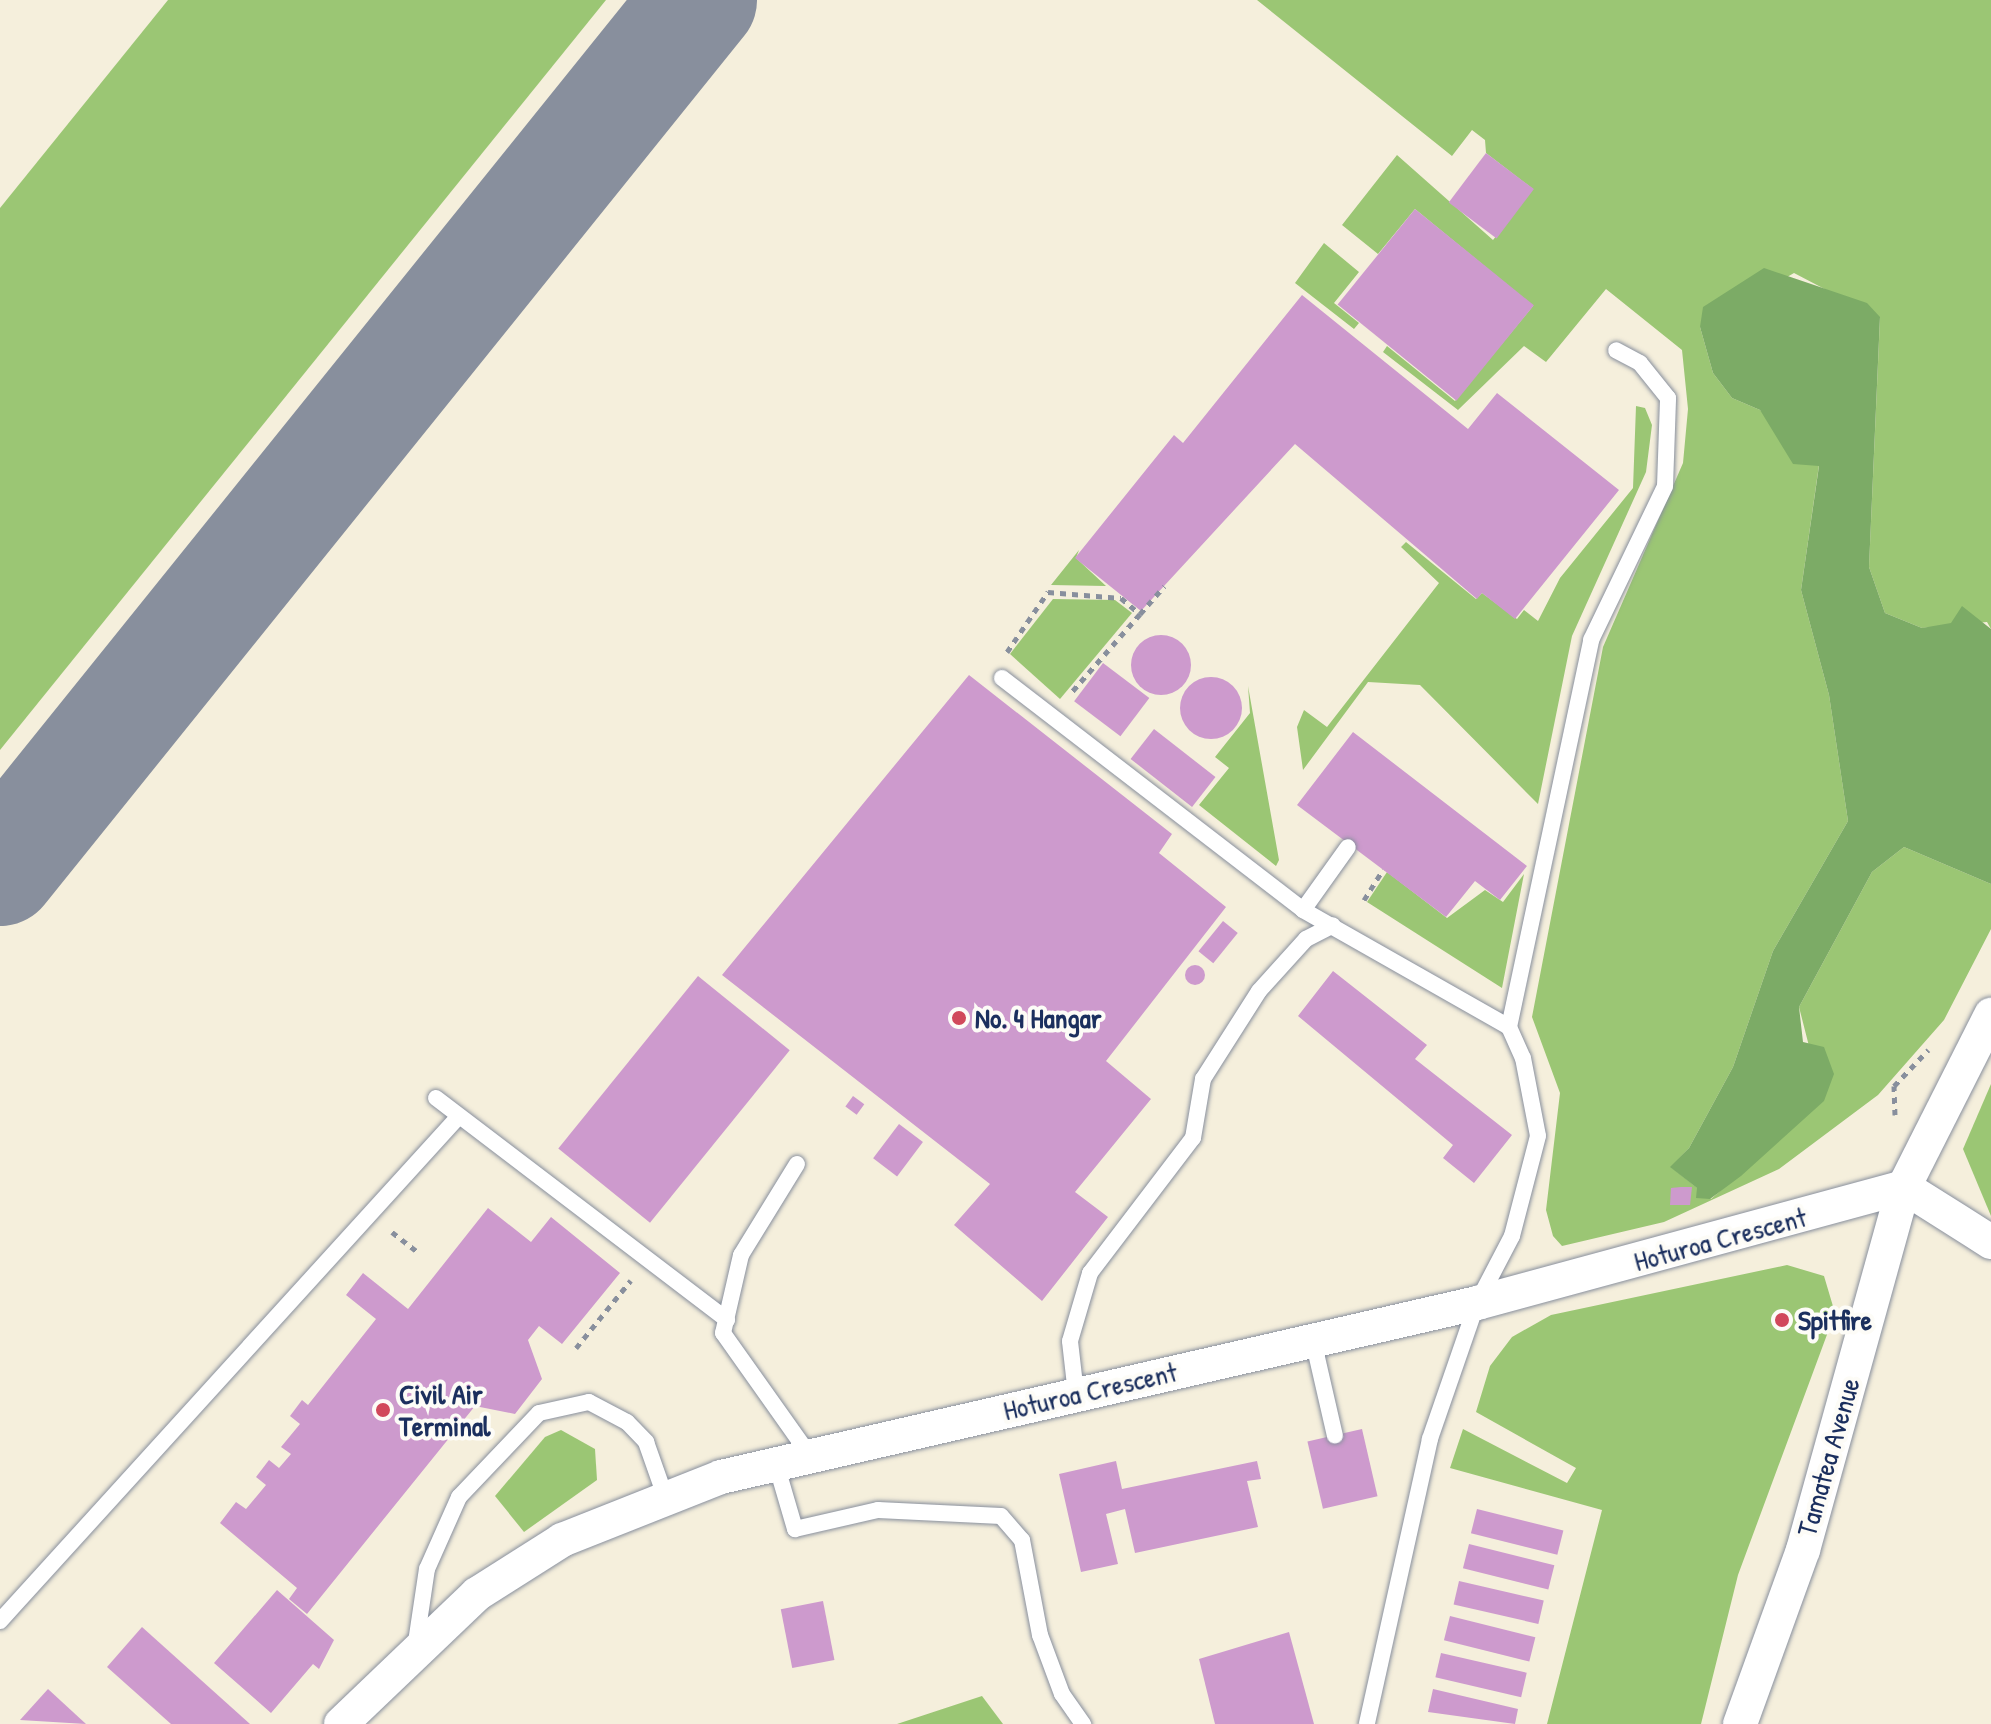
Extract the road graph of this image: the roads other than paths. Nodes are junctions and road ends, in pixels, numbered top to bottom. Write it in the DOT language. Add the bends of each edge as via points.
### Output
graph roads {
  1 [pos="1616,350"];
  2 [pos="1002,678"];
  3 [pos="1348,847"];
  4 [pos="1303,910"];
  5 [pos="1333,925"];
  6 [pos="1991,1015"];
  7 [pos="1509,1027"];
  8 [pos="436,1098"];
  9 [pos="459,1116"];
  10 [pos="797,1164"];
  11 [pos="1904,1187"];
  12 [pos="1991,1242"];
  13 [pos="1477,1303"];
  14 [pos="727,1320"];
  15 [pos="1313,1340"];
  16 [pos="1076,1394"];
  17 [pos="1335,1436"];
  18 [pos="810,1456"];
  19 [pos="776,1464"];
  20 [pos="665,1496"];
  21 [pos="0,1621"];
  22 [pos="414,1654"];
  23 [pos="341,1724"];
  24 [pos="1083,1724"];
  25 [pos="1367,1724"];
  26 [pos="1740,1724"];
  1 -- 7 [label="lane" via="1640,363 1668,398 1665,486 1591,640"];
  2 -- 4 [label="lane"];
  3 -- 4 [label="lane"];
  4 -- 5 [label="lane"];
  5 -- 7 [label="lane"];
  5 -- 16 [label="lane" via="1306,939 1259,991 1203,1079 1193,1138 1090,1273 1070,1341"];
  6 -- 11 [label="street, Tamatea Avenue"];
  7 -- 13 [label="lane" via="1534,1092 1538,1136 1512,1236"];
  8 -- 9 [label="lane"];
  9 -- 14 [label="lane"];
  9 -- 21 [label="lane"];
  10 -- 14 [label="lane" via="741,1255"];
  11 -- 12 [label="street"];
  11 -- 13 [label="street, Hoturoa Crescent"];
  11 -- 26 [label="street, Tamatea Avenue" via="1803,1550"];
  13 -- 15 [label="street, Hoturoa Crescent"];
  13 -- 25 [label="lane" via="1430,1439"];
  14 -- 18 [label="lane" via="723,1333"];
  15 -- 16 [label="street, Hoturoa Crescent"];
  15 -- 17 [label="lane"];
  16 -- 18 [label="street, Hoturoa Crescent"];
  18 -- 19 [label="street, Hoturoa Crescent"];
  19 -- 20 [label="street, Hoturoa Crescent"];
  19 -- 24 [label="lane" via="795,1529 878,1510 1001,1516 1022,1540 1040,1635 1062,1694"];
  20 -- 22 [label="street, Hoturoa Crescent" via="550,1548 477,1594"];
  20 -- 22 [label="lane" via="646,1442 627,1422 589,1402 539,1413 459,1497 427,1569"];
  22 -- 23 [label="street, Hoturoa Crescent"];
}
